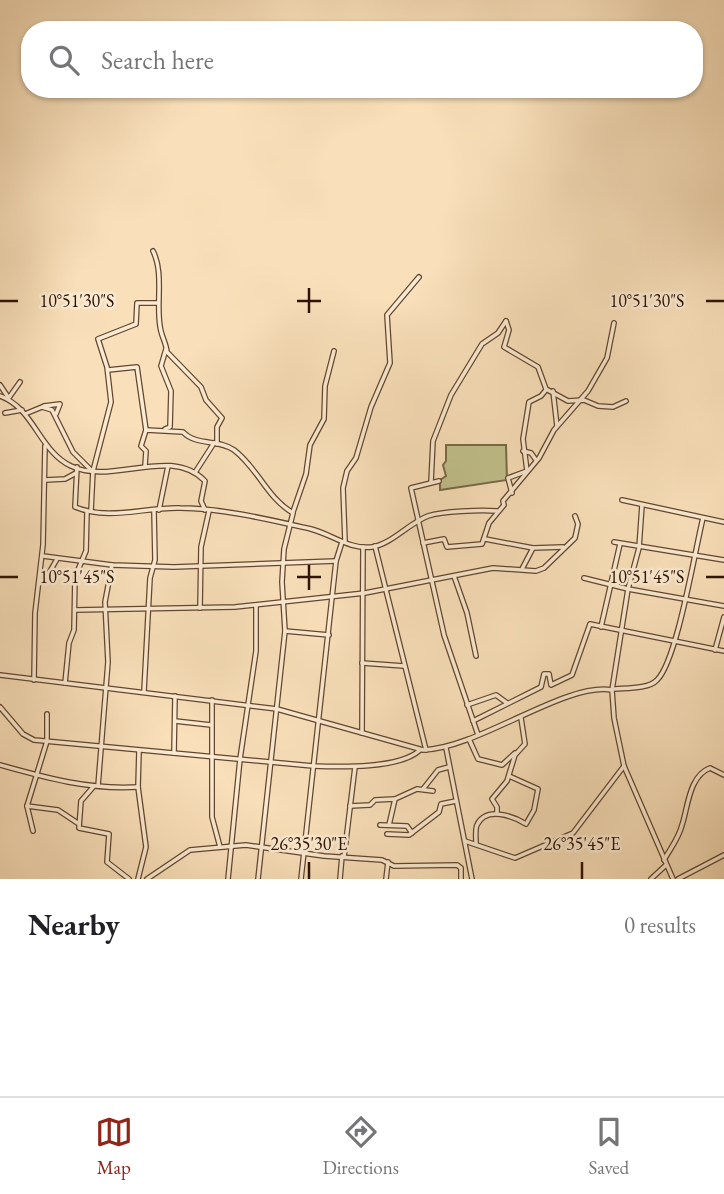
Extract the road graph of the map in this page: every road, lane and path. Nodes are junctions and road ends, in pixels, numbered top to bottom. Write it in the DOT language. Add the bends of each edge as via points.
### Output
graph roads {
  1 [pos="153,251"];
  2 [pos="419,277"];
  3 [pos="158,303"];
  4 [pos="614,323"];
  5 [pos="166,348"];
  6 [pos="334,351"];
  7 [pos="108,370"];
  8 [pos="20,382"];
  9 [pos="0,385"];
  10 [pos="546,389"];
  11 [pos="553,391"];
  12 [pos="0,396"];
  13 [pos="8,399"];
  14 [pos="626,401"];
  15 [pos="580,402"];
  16 [pos="42,407"];
  17 [pos="23,412"];
  18 [pos="5,413"];
  19 [pos="56,416"];
  20 [pos="557,427"];
  21 [pos="163,429"];
  22 [pos="146,430"];
  23 [pos="215,444"];
  24 [pos="45,446"];
  25 [pos="523,451"];
  26 [pos="536,460"];
  27 [pos="167,466"];
  28 [pos="77,467"];
  29 [pos="145,467"];
  30 [pos="93,471"];
  31 [pos="196,471"];
  32 [pos="527,471"];
  33 [pos="76,473"];
  34 [pos="45,480"];
  35 [pos="439,481"];
  36 [pos="431,482"];
  37 [pos="512,493"];
  38 [pos="622,500"];
  39 [pos="642,505"];
  40 [pos="157,510"];
  41 [pos="89,511"];
  42 [pos="207,511"];
  43 [pos="497,511"];
  44 [pos="293,513"];
  45 [pos="575,516"];
  46 [pos="703,518"];
  47 [pos="418,522"];
  48 [pos="724,522"];
  49 [pos="289,526"];
  50 [pos="485,539"];
  51 [pos="344,542"];
  52 [pos="614,542"];
  53 [pos="423,543"];
  54 [pos="620,543"];
  55 [pos="375,546"];
  56 [pos="363,547"];
  57 [pos="564,547"];
  58 [pos="533,548"];
  59 [pos="639,548"];
  60 [pos="694,555"];
  61 [pos="43,556"];
  62 [pos="57,559"];
  63 [pos="724,560"];
  64 [pos="83,561"];
  65 [pos="336,561"];
  66 [pos="284,563"];
  67 [pos="112,565"];
  68 [pos="152,565"];
  69 [pos="200,567"];
  70 [pos="522,569"];
  71 [pos="454,576"];
  72 [pos="584,578"];
  73 [pos="430,580"];
  74 [pos="39,581"];
  75 [pos="611,586"];
  76 [pos="386,588"];
  77 [pos="628,589"];
  78 [pos="365,593"];
  79 [pos="333,597"];
  80 [pos="685,599"];
  81 [pos="285,601"];
  82 [pos="256,605"];
  83 [pos="724,606"];
  84 [pos="200,608"];
  85 [pos="108,609"];
  86 [pos="149,609"];
  87 [pos="75,610"];
  88 [pos="724,617"];
  89 [pos="601,627"];
  90 [pos="285,631"];
  91 [pos="622,632"];
  92 [pos="329,635"];
  93 [pos="674,642"];
  94 [pos="715,650"];
  95 [pos="724,651"];
  96 [pos="476,656"];
  97 [pos="362,663"];
  98 [pos="404,666"];
  99 [pos="0,675"];
  100 [pos="34,680"];
  101 [pos="65,683"];
  102 [pos="107,687"];
  103 [pos="614,689"];
  104 [pos="144,691"];
  105 [pos="175,696"];
  106 [pos="212,700"];
  107 [pos="507,703"];
  108 [pos="248,705"];
  109 [pos="467,705"];
  110 [pos="0,707"];
  111 [pos="277,709"];
  112 [pos="47,714"];
  113 [pos="521,718"];
  114 [pos="319,720"];
  115 [pos="174,721"];
  116 [pos="473,721"];
  117 [pos="211,725"];
  118 [pos="362,734"];
  119 [pos="478,735"];
  120 [pos="469,739"];
  121 [pos="47,741"];
  122 [pos="103,746"];
  123 [pos="446,748"];
  124 [pos="420,750"];
  125 [pos="426,750"];
  126 [pos="139,751"];
  127 [pos="516,752"];
  128 [pos="174,753"];
  129 [pos="211,757"];
  130 [pos="240,759"];
  131 [pos="271,762"];
  132 [pos="0,765"];
  133 [pos="313,766"];
  134 [pos="624,766"];
  135 [pos="355,767"];
  136 [pos="449,767"];
  137 [pos="724,775"];
  138 [pos="509,776"];
  139 [pos="36,777"];
  140 [pos="96,786"];
  141 [pos="138,786"];
  142 [pos="423,789"];
  143 [pos="433,791"];
  144 [pos="396,799"];
  145 [pos="456,801"];
  146 [pos="27,806"];
  147 [pos="350,806"];
  148 [pos="497,813"];
  149 [pos="79,824"];
  150 [pos="380,825"];
  151 [pos="389,825"];
  152 [pos="33,831"];
  153 [pos="412,833"];
  154 [pos="387,834"];
  155 [pos="465,841"];
  156 [pos="476,843"];
  157 [pos="220,847"];
  158 [pos="262,847"];
  159 [pos="231,848"];
  160 [pos="306,853"];
  161 [pos="724,855"];
  162 [pos="343,856"];
  163 [pos="664,860"];
  164 [pos="388,862"];
  165 [pos="666,865"];
  166 [pos="129,879"];
  167 [pos="138,879"];
  168 [pos="147,879"];
  169 [pos="228,879"];
  170 [pos="258,879"];
  171 [pos="301,879"];
  172 [pos="340,879"];
  173 [pos="386,879"];
  174 [pos="461,879"];
  175 [pos="472,879"];
  176 [pos="651,879"];
  177 [pos="675,879"];
  1 -- 3 [label="street"];
  2 -- 51 [label="street" via="387,315 390,363 356,458 347,471"];
  3 -- 5 [label="street"];
  3 -- 7 [label="street" via="137,303 136,324 98,339"];
  4 -- 15 [label="street" via="605,362"];
  5 -- 21 [label="street" via="161,366 171,391 173,414 170,427"];
  5 -- 23 [label="street" via="169,358 201,387 206,400 219,412 222,418"];
  6 -- 44 [label="street" via="325,386 324,419 310,445"];
  7 -- 22 [label="street" via="137,367"];
  7 -- 30 [label="street" via="111,402"];
  8 -- 13 [label="street"];
  9 -- 13 [label="street"];
  10 -- 11 [label="street"];
  10 -- 25 [label="street" via="529,402"];
  10 -- 36 [label="street" via="538,367 504,347 509,330 506,321 482,344 451,395 433,441"];
  11 -- 15 [label="street"];
  11 -- 20 [label="street"];
  12 -- 13 [label="street"];
  13 -- 17 [label="street"];
  14 -- 15 [label="street" via="612,407"];
  15 -- 20 [label="street"];
  16 -- 17 [label="street"];
  16 -- 19 [label="street"];
  16 -- 19 [label="street" via="60,404"];
  17 -- 18 [label="street"];
  17 -- 24 [label="street"];
  19 -- 30 [label="street" via="73,453"];
  20 -- 26 [label="street"];
  21 -- 22 [label="street"];
  21 -- 23 [label="street"];
  22 -- 29 [label="street" via="141,446 146,451"];
  23 -- 31 [label="street"];
  23 -- 44 [label="street" via="233,449 261,477 270,496"];
  24 -- 28 [label="street"];
  24 -- 34 [label="street"];
  25 -- 26 [label="street"];
  25 -- 32 [label="street"];
  26 -- 32 [label="street"];
  27 -- 29 [label="street"];
  27 -- 31 [label="street"];
  27 -- 40 [label="street"];
  28 -- 30 [label="street"];
  28 -- 33 [label="street"];
  29 -- 30 [label="street"];
  30 -- 41 [label="street"];
  31 -- 42 [label="street" via="205,481 201,502"];
  32 -- 37 [label="street"];
  32 -- 37 [label="street" via="508,478"];
  33 -- 34 [label="street"];
  33 -- 41 [label="street" via="75,507"];
  34 -- 61 [label="street"];
  35 -- 36 [label="street"];
  36 -- 47 [label="street" via="411,488"];
  37 -- 43 [label="street"];
  38 -- 39 [label="street"];
  39 -- 46 [label="street"];
  39 -- 59 [label="street"];
  40 -- 41 [label="street"];
  40 -- 42 [label="street"];
  40 -- 68 [label="street"];
  41 -- 64 [label="street"];
  42 -- 49 [label="street"];
  42 -- 69 [label="street"];
  43 -- 47 [label="street" via="435,515"];
  43 -- 50 [label="street"];
  44 -- 49 [label="street"];
  45 -- 57 [label="street" via="579,524 575,538"];
  46 -- 48 [label="street"];
  46 -- 60 [label="street"];
  47 -- 53 [label="street"];
  47 -- 55 [label="street"];
  49 -- 51 [label="street"];
  49 -- 66 [label="street"];
  50 -- 53 [label="street" via="482,544 464,546 447,547 444,538"];
  50 -- 58 [label="street"];
  51 -- 56 [label="street"];
  51 -- 65 [label="street"];
  52 -- 54 [label="street"];
  53 -- 73 [label="street"];
  54 -- 59 [label="street"];
  54 -- 75 [label="street"];
  55 -- 56 [label="street"];
  55 -- 76 [label="street"];
  56 -- 78 [label="street"];
  57 -- 58 [label="street"];
  57 -- 70 [label="street" via="544,568"];
  58 -- 70 [label="street"];
  59 -- 60 [label="street"];
  59 -- 77 [label="street"];
  60 -- 63 [label="street"];
  60 -- 80 [label="street"];
  61 -- 62 [label="street"];
  61 -- 74 [label="street"];
  62 -- 64 [label="street"];
  62 -- 74 [label="street"];
  64 -- 67 [label="street"];
  64 -- 87 [label="street" via="75,577"];
  65 -- 66 [label="street"];
  65 -- 79 [label="street"];
  66 -- 69 [label="street"];
  66 -- 81 [label="street"];
  67 -- 68 [label="street"];
  67 -- 85 [label="street" via="105,602"];
  68 -- 69 [label="street"];
  68 -- 86 [label="street"];
  69 -- 84 [label="street"];
  70 -- 71 [label="street" via="493,568"];
  71 -- 73 [label="street"];
  71 -- 96 [label="street"];
  72 -- 75 [label="street"];
  73 -- 76 [label="street"];
  73 -- 109 [label="street"];
  74 -- 100 [label="street"];
  75 -- 77 [label="street"];
  75 -- 89 [label="street"];
  76 -- 78 [label="street"];
  76 -- 98 [label="street"];
  77 -- 80 [label="street"];
  77 -- 91 [label="street"];
  78 -- 79 [label="street"];
  78 -- 97 [label="street"];
  79 -- 81 [label="street"];
  79 -- 92 [label="street"];
  80 -- 83 [label="street"];
  80 -- 93 [label="street"];
  81 -- 82 [label="street"];
  81 -- 90 [label="street"];
  82 -- 84 [label="street"];
  82 -- 108 [label="street" via="256,651"];
  84 -- 86 [label="street"];
  85 -- 86 [label="street"];
  85 -- 87 [label="street"];
  85 -- 102 [label="street"];
  86 -- 104 [label="street"];
  87 -- 101 [label="street"];
  88 -- 94 [label="street"];
  89 -- 91 [label="street"];
  89 -- 107 [label="street" via="588,626 572,675 551,685 549,674 544,674 541,687"];
  90 -- 92 [label="street"];
  90 -- 111 [label="street"];
  91 -- 93 [label="street"];
  91 -- 103 [label="street"];
  92 -- 114 [label="street"];
  93 -- 94 [label="street"];
  93 -- 103 [label="street" via="657,681"];
  94 -- 95 [label="street"];
  97 -- 98 [label="street"];
  97 -- 118 [label="street"];
  98 -- 125 [label="street"];
  99 -- 100 [label="street"];
  100 -- 101 [label="street"];
  101 -- 102 [label="street"];
  102 -- 104 [label="street"];
  102 -- 122 [label="street"];
  103 -- 113 [label="street" via="565,699"];
  103 -- 134 [label="street" via="614,718"];
  104 -- 105 [label="street"];
  105 -- 106 [label="street"];
  105 -- 115 [label="street"];
  106 -- 108 [label="street"];
  106 -- 117 [label="street"];
  107 -- 109 [label="street" via="496,695"];
  107 -- 116 [label="street"];
  108 -- 111 [label="street"];
  108 -- 130 [label="street"];
  109 -- 116 [label="street"];
  110 -- 121 [label="street" via="28,738"];
  111 -- 114 [label="street"];
  111 -- 131 [label="street"];
  112 -- 121 [label="street"];
  113 -- 119 [label="street"];
  113 -- 127 [label="street" via="525,744"];
  114 -- 118 [label="street"];
  114 -- 133 [label="street"];
  115 -- 117 [label="street"];
  115 -- 128 [label="street"];
  116 -- 119 [label="street"];
  117 -- 129 [label="street"];
  118 -- 124 [label="street"];
  119 -- 120 [label="street"];
  120 -- 123 [label="street"];
  120 -- 127 [label="street" via="478,759 485,762 502,765"];
  121 -- 122 [label="street"];
  121 -- 139 [label="street"];
  122 -- 126 [label="street"];
  122 -- 140 [label="street"];
  123 -- 125 [label="street"];
  123 -- 136 [label="street"];
  124 -- 125 [label="street"];
  124 -- 135 [label="street" via="408,757"];
  126 -- 128 [label="street"];
  126 -- 141 [label="street"];
  127 -- 138 [label="street"];
  128 -- 129 [label="street"];
  129 -- 130 [label="street"];
  129 -- 157 [label="street" via="212,817"];
  130 -- 131 [label="street"];
  130 -- 159 [label="street"];
  131 -- 133 [label="street"];
  131 -- 158 [label="street"];
  132 -- 139 [label="street"];
  133 -- 135 [label="street"];
  133 -- 160 [label="street"];
  134 -- 156 [label="street" via="568,836 515,858"];
  134 -- 163 [label="street"];
  135 -- 147 [label="street"];
  136 -- 142 [label="street" via="438,770"];
  136 -- 145 [label="street"];
  137 -- 163 [label="street" via="710,768 701,774"];
  138 -- 148 [label="street" via="492,799"];
  138 -- 148 [label="street" via="538,789 535,809 526,824"];
  139 -- 140 [label="street"];
  139 -- 146 [label="street"];
  140 -- 141 [label="street"];
  140 -- 149 [label="street" via="81,801"];
  141 -- 167 [label="street" via="146,846"];
  142 -- 143 [label="street"];
  142 -- 144 [label="street"];
  144 -- 147 [label="street"];
  144 -- 151 [label="street"];
  145 -- 153 [label="street" via="441,804 439,812"];
  145 -- 155 [label="street"];
  146 -- 149 [label="street" via="58,810"];
  146 -- 152 [label="street"];
  147 -- 162 [label="street"];
  148 -- 156 [label="street" via="485,816 477,825"];
  149 -- 166 [label="street" via="80,829 110,834 107,862"];
  150 -- 151 [label="street"];
  151 -- 153 [label="street" via="407,826"];
  153 -- 154 [label="street"];
  155 -- 156 [label="street"];
  155 -- 175 [label="street"];
  157 -- 159 [label="street"];
  157 -- 168 [label="street" via="190,850"];
  158 -- 159 [label="street"];
  158 -- 160 [label="street"];
  158 -- 170 [label="street"];
  159 -- 169 [label="street"];
  160 -- 162 [label="street"];
  160 -- 171 [label="street"];
  161 -- 177 [label="street"];
  162 -- 164 [label="street"];
  162 -- 172 [label="street"];
  163 -- 165 [label="street"];
  164 -- 173 [label="street"];
  164 -- 174 [label="street" via="394,866 457,865"];
  165 -- 176 [label="street"];
  165 -- 177 [label="street"];
}
